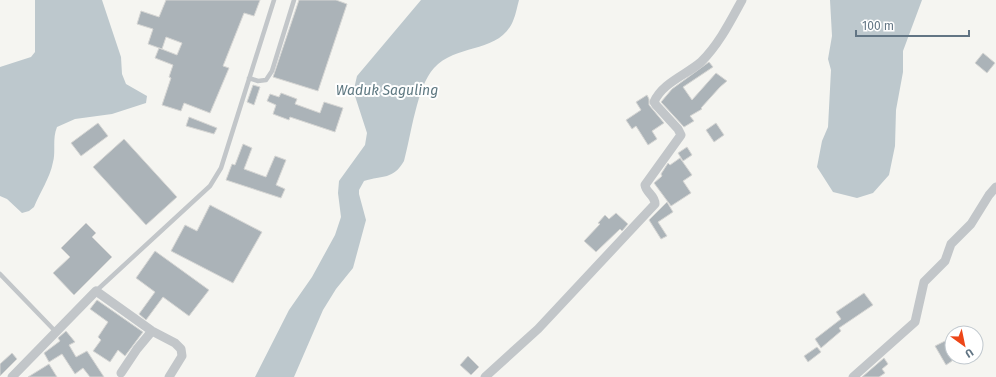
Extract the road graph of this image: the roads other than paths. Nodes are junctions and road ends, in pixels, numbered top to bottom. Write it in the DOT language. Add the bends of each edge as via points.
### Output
graph roads {
  1 [pos="274,0"];
  2 [pos="294,0"];
  3 [pos="742,0"];
  4 [pos="249,78"];
  5 [pos="996,187"];
  6 [pos="0,274"];
  7 [pos="96,291"];
  8 [pos="152,331"];
  9 [pos="56,332"];
  10 [pos="121,373"];
  11 [pos="12,377"];
  12 [pos="169,377"];
  13 [pos="485,377"];
  14 [pos="853,377"];
  1 -- 4 [label="lane"];
  2 -- 4 [label="lane" via="272,71 266,80"];
  3 -- 13 [label="street" via="727,28 702,61 672,82 654,102 681,135 645,185 646,190 654,198 653,206 538,329"];
  4 -- 7 [label="lane" via="221,168 210,186"];
  5 -- 14 [label="street" via="971,224 951,244 945,261 924,282 915,322"];
  6 -- 9 [label="lane"];
  7 -- 8 [label="street"];
  7 -- 9 [label="street"];
  8 -- 10 [label="street"];
  8 -- 12 [label="street" via="181,349 182,356"];
  9 -- 11 [label="street"];
}
